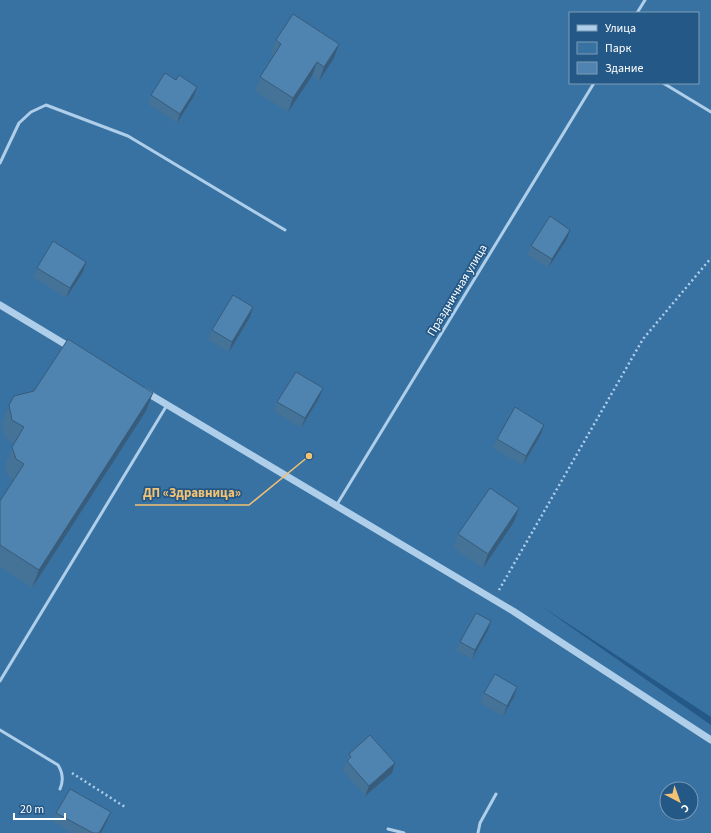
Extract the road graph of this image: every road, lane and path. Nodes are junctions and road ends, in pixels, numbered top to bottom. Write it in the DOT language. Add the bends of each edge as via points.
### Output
graph roads {
  1 [pos="645,0"];
  2 [pos="638,12"];
  3 [pos="593,84"];
  4 [pos="665,84"];
  5 [pos="711,112"];
  6 [pos="0,163"];
  7 [pos="285,230"];
  8 [pos="711,258"];
  9 [pos="0,305"];
  10 [pos="80,353"];
  11 [pos="141,389"];
  12 [pos="167,405"];
  13 [pos="336,506"];
  14 [pos="494,600"];
  15 [pos="0,681"];
  16 [pos="0,730"];
  17 [pos="711,740"];
  18 [pos="58,765"];
  19 [pos="60,789"];
  20 [pos="496,794"];
  21 [pos="125,808"];
  22 [pos="388,829"];
  23 [pos="404,833"];
  24 [pos="478,833"];
  1 -- 2 [label="lane"];
  3 -- 13 [label="lane, Праздничная улица"];
  4 -- 5 [label="lane"];
  6 -- 7 [label="lane" via="19,124 31,112 46,105 128,136"];
  8 -- 14 [label="path" via="643,339"];
  9 -- 10 [label="street"];
  11 -- 12 [label="street"];
  12 -- 13 [label="street"];
  12 -- 15 [label="lane"];
  13 -- 14 [label="street"];
  14 -- 17 [label="street"];
  16 -- 18 [label="lane"];
  18 -- 19 [label="lane" via="63,772"];
  18 -- 21 [label="path"];
  20 -- 24 [label="lane" via="480,823"];
  22 -- 23 [label="lane"];
}
